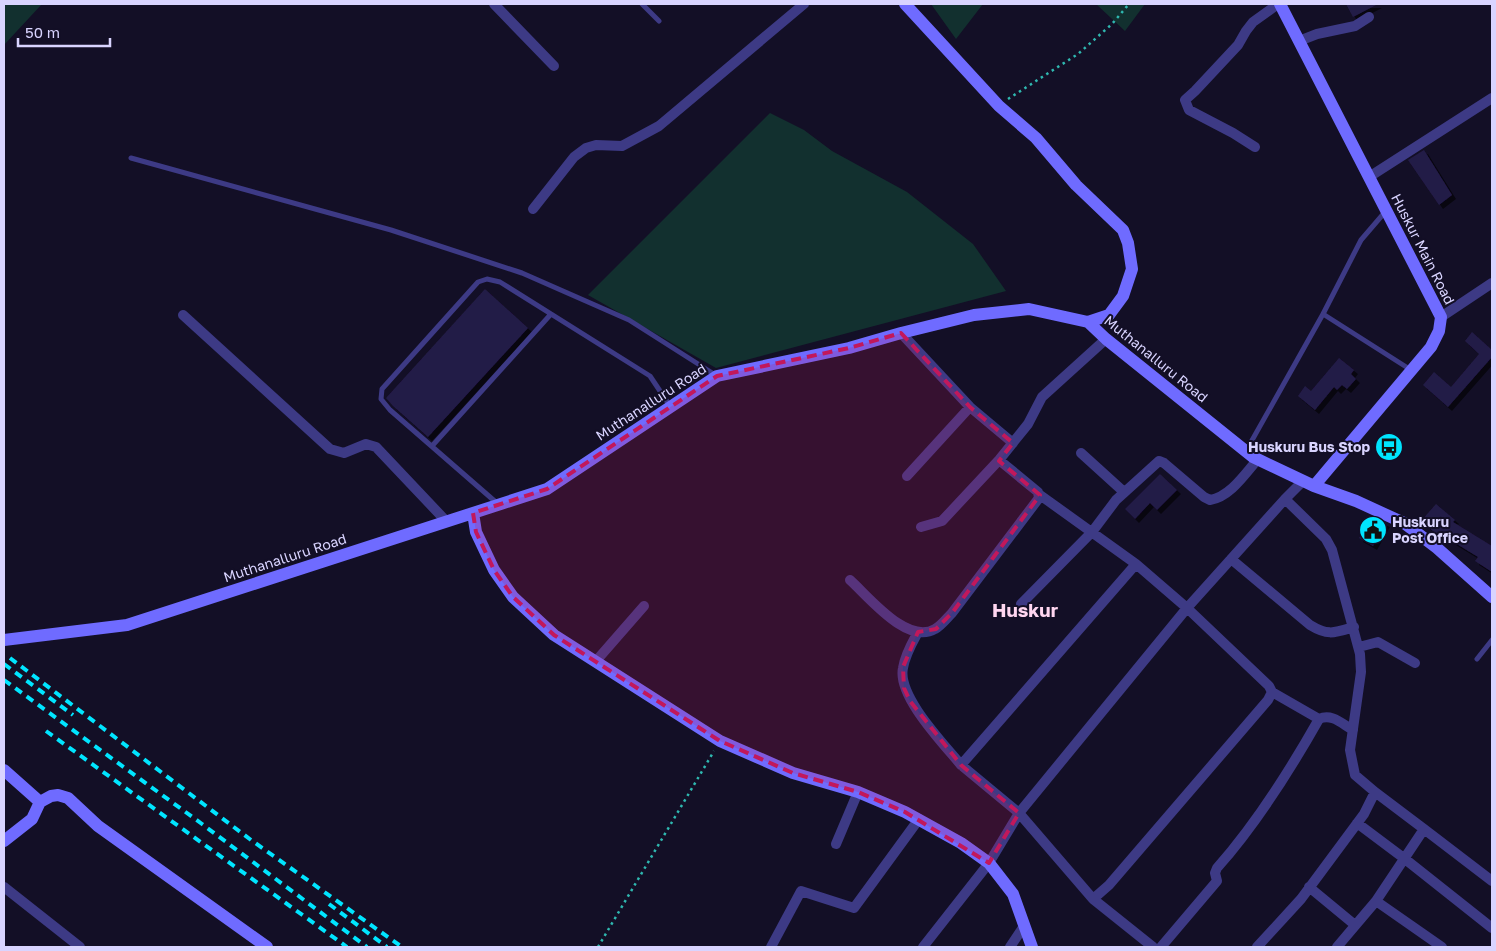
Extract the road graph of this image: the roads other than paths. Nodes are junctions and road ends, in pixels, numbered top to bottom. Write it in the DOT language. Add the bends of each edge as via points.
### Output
graph roads {
  1 [pos="494,4"];
  2 [pos="642,4"];
  3 [pos="804,4"];
  4 [pos="905,4"];
  5 [pos="1279,4"];
  6 [pos="1369,17"];
  7 [pos="659,21"];
  8 [pos="1299,41"];
  9 [pos="554,66"];
  10 [pos="1492,98"];
  11 [pos="1255,147"];
  12 [pos="131,158"];
  13 [pos="1369,178"];
  14 [pos="533,209"];
  15 [pos="1386,210"];
  16 [pos="1492,284"];
  17 [pos="551,314"];
  18 [pos="1324,314"];
  19 [pos="183,315"];
  20 [pos="1441,317"];
  21 [pos="1088,322"];
  22 [pos="901,333"];
  23 [pos="1106,339"];
  24 [pos="1412,370"];
  25 [pos="717,376"];
  26 [pos="671,407"];
  27 [pos="970,407"];
  28 [pos="1012,443"];
  29 [pos="432,446"];
  30 [pos="1246,451"];
  31 [pos="1081,454"];
  32 [pos="1258,459"];
  33 [pos="999,460"];
  34 [pos="907,476"];
  35 [pos="1309,484"];
  36 [pos="1124,492"];
  37 [pos="1040,495"];
  38 [pos="1285,499"];
  39 [pos="499,504"];
  40 [pos="473,512"];
  41 [pos="446,521"];
  42 [pos="921,528"];
  43 [pos="1092,532"];
  44 [pos="1231,559"];
  45 [pos="1136,564"];
  46 [pos="850,580"];
  47 [pos="1492,597"];
  48 [pos="1021,604"];
  49 [pos="644,606"];
  50 [pos="1187,608"];
  51 [pos="1354,627"];
  52 [pos="918,632"];
  53 [pos="4,640"];
  54 [pos="1492,640"];
  55 [pos="1358,647"];
  56 [pos="1477,659"];
  57 [pos="596,661"];
  58 [pos="1415,663"];
  59 [pos="1272,692"];
  60 [pos="1319,720"];
  61 [pos="1353,730"];
  62 [pos="961,765"];
  63 [pos="4,770"];
  64 [pos="858,792"];
  65 [pos="1375,792"];
  66 [pos="40,802"];
  67 [pos="1019,813"];
  68 [pos="919,819"];
  69 [pos="1357,824"];
  70 [pos="1424,829"];
  71 [pos="4,841"];
  72 [pos="836,844"];
  73 [pos="1405,858"];
  74 [pos="989,863"];
  75 [pos="1492,882"];
  76 [pos="1309,887"];
  77 [pos="4,888"];
  78 [pos="1093,899"];
  79 [pos="1376,901"];
  80 [pos="1355,925"];
  81 [pos="1024,926"];
  82 [pos="1492,928"];
  83 [pos="80,947"];
  84 [pos="266,947"];
  85 [pos="771,947"];
  86 [pos="923,947"];
  87 [pos="1010,947"];
  88 [pos="1032,947"];
  89 [pos="1153,947"];
  90 [pos="1161,947"];
  91 [pos="1257,947"];
  92 [pos="1337,947"];
  93 [pos="1442,947"];
  1 -- 9 [label="street"];
  2 -- 7 [label="lane"];
  3 -- 14 [label="street" via="659,126 622,146 596,145 574,157"];
  4 -- 21 [label="street" via="999,106 1036,138 1076,185 1123,230 1132,269 1123,296 1109,315"];
  5 -- 8 [label="street, Huskur Main Road"];
  5 -- 11 [label="street" via="1254,22 1238,45 1185,100 1189,110"];
  6 -- 8 [label="street" via="1354,26"];
  8 -- 13 [label="street, Huskur Main Road"];
  10 -- 13 [label="street"];
  12 -- 25 [label="lane" via="391,230 522,273 629,320"];
  13 -- 15 [label="street, Huskur Main Road"];
  15 -- 18 [label="lane" via="1361,240"];
  15 -- 20 [label="street, Huskur Main Road"];
  16 -- 20 [label="street"];
  17 -- 26 [label="lane" via="650,376"];
  17 -- 29 [label="lane"];
  17 -- 29 [label="lane" via="500,282 487,279 478,282 382,389 381,399 390,410"];
  18 -- 24 [label="lane"];
  18 -- 30 [label="lane"];
  19 -- 41 [label="street" via="330,449 344,453 366,444 376,447"];
  20 -- 24 [label="street, Huskur Main Road" via="1439,331 1431,347"];
  21 -- 22 [label="street, Muthanalluru Road" via="1029,310 974,315"];
  21 -- 23 [label="street, Muthanalluru Road"];
  22 -- 25 [label="street, Muthanalluru Road" via="849,348"];
  22 -- 27 [label="street"];
  23 -- 28 [label="street" via="1042,396 1028,424"];
  23 -- 30 [label="street, Muthanalluru Road"];
  24 -- 35 [label="street, Huskur Main Road"];
  25 -- 26 [label="street, Muthanalluru Road"];
  26 -- 39 [label="street, Muthanalluru Road" via="547,489"];
  27 -- 28 [label="street"];
  27 -- 34 [label="street"];
  28 -- 33 [label="street"];
  29 -- 39 [label="lane"];
  30 -- 32 [label="street, Muthanalluru Road"];
  31 -- 36 [label="street"];
  32 -- 35 [label="street, Muthanalluru Road"];
  32 -- 36 [label="street" via="1238,482 1215,499 1204,497 1161,461"];
  33 -- 37 [label="street"];
  33 -- 42 [label="street" via="942,521"];
  35 -- 38 [label="street"];
  35 -- 47 [label="street, Muthanalluru Road" via="1404,523"];
  36 -- 43 [label="street"];
  37 -- 43 [label="street"];
  37 -- 52 [label="street" via="952,613 936,629"];
  38 -- 44 [label="street"];
  38 -- 51 [label="street" via="1330,544"];
  39 -- 40 [label="street, Muthanalluru Road"];
  40 -- 41 [label="street, Muthanalluru Road"];
  40 -- 57 [label="street" via="476,532 494,570 513,597 554,635"];
  41 -- 53 [label="street, Muthanalluru Road" via="127,625"];
  43 -- 45 [label="street"];
  43 -- 48 [label="street"];
  44 -- 50 [label="street"];
  44 -- 51 [label="street" via="1322,632 1334,633"];
  45 -- 50 [label="street"];
  45 -- 62 [label="street"];
  46 -- 52 [label="street" via="892,619"];
  49 -- 57 [label="street"];
  50 -- 59 [label="street"];
  50 -- 67 [label="street"];
  51 -- 55 [label="street"];
  52 -- 62 [label="street" via="903,667 904,688 910,701"];
  54 -- 56 [label="lane"];
  55 -- 58 [label="street" via="1378,642"];
  55 -- 61 [label="street" via="1361,672"];
  57 -- 64 [label="street" via="720,741 793,773"];
  59 -- 60 [label="street"];
  59 -- 78 [label="street" via="1225,752 1109,885"];
  60 -- 61 [label="street" via="1331,717"];
  60 -- 90 [label="street" via="1290,770 1240,842 1217,868 1214,873 1217,881"];
  61 -- 65 [label="street" via="1350,750 1355,776"];
  62 -- 67 [label="street"];
  63 -- 66 [label="street"];
  64 -- 68 [label="street"];
  64 -- 72 [label="street"];
  65 -- 69 [label="street"];
  65 -- 70 [label="street"];
  66 -- 71 [label="street" via="32,818"];
  66 -- 84 [label="street" via="58,795 68,798 98,826"];
  67 -- 74 [label="street"];
  67 -- 78 [label="street"];
  68 -- 74 [label="street"];
  68 -- 85 [label="street" via="854,908 800,891"];
  69 -- 73 [label="street"];
  69 -- 76 [label="street"];
  70 -- 73 [label="street"];
  70 -- 75 [label="street"];
  73 -- 79 [label="street"];
  73 -- 82 [label="street"];
  74 -- 81 [label="street" via="1013,894"];
  74 -- 86 [label="street"];
  76 -- 80 [label="street"];
  76 -- 91 [label="street"];
  77 -- 83 [label="street"];
  78 -- 89 [label="street"];
  79 -- 80 [label="street"];
  79 -- 93 [label="street"];
  80 -- 92 [label="street"];
  81 -- 87 [label="street"];
  81 -- 88 [label="street"];
}
